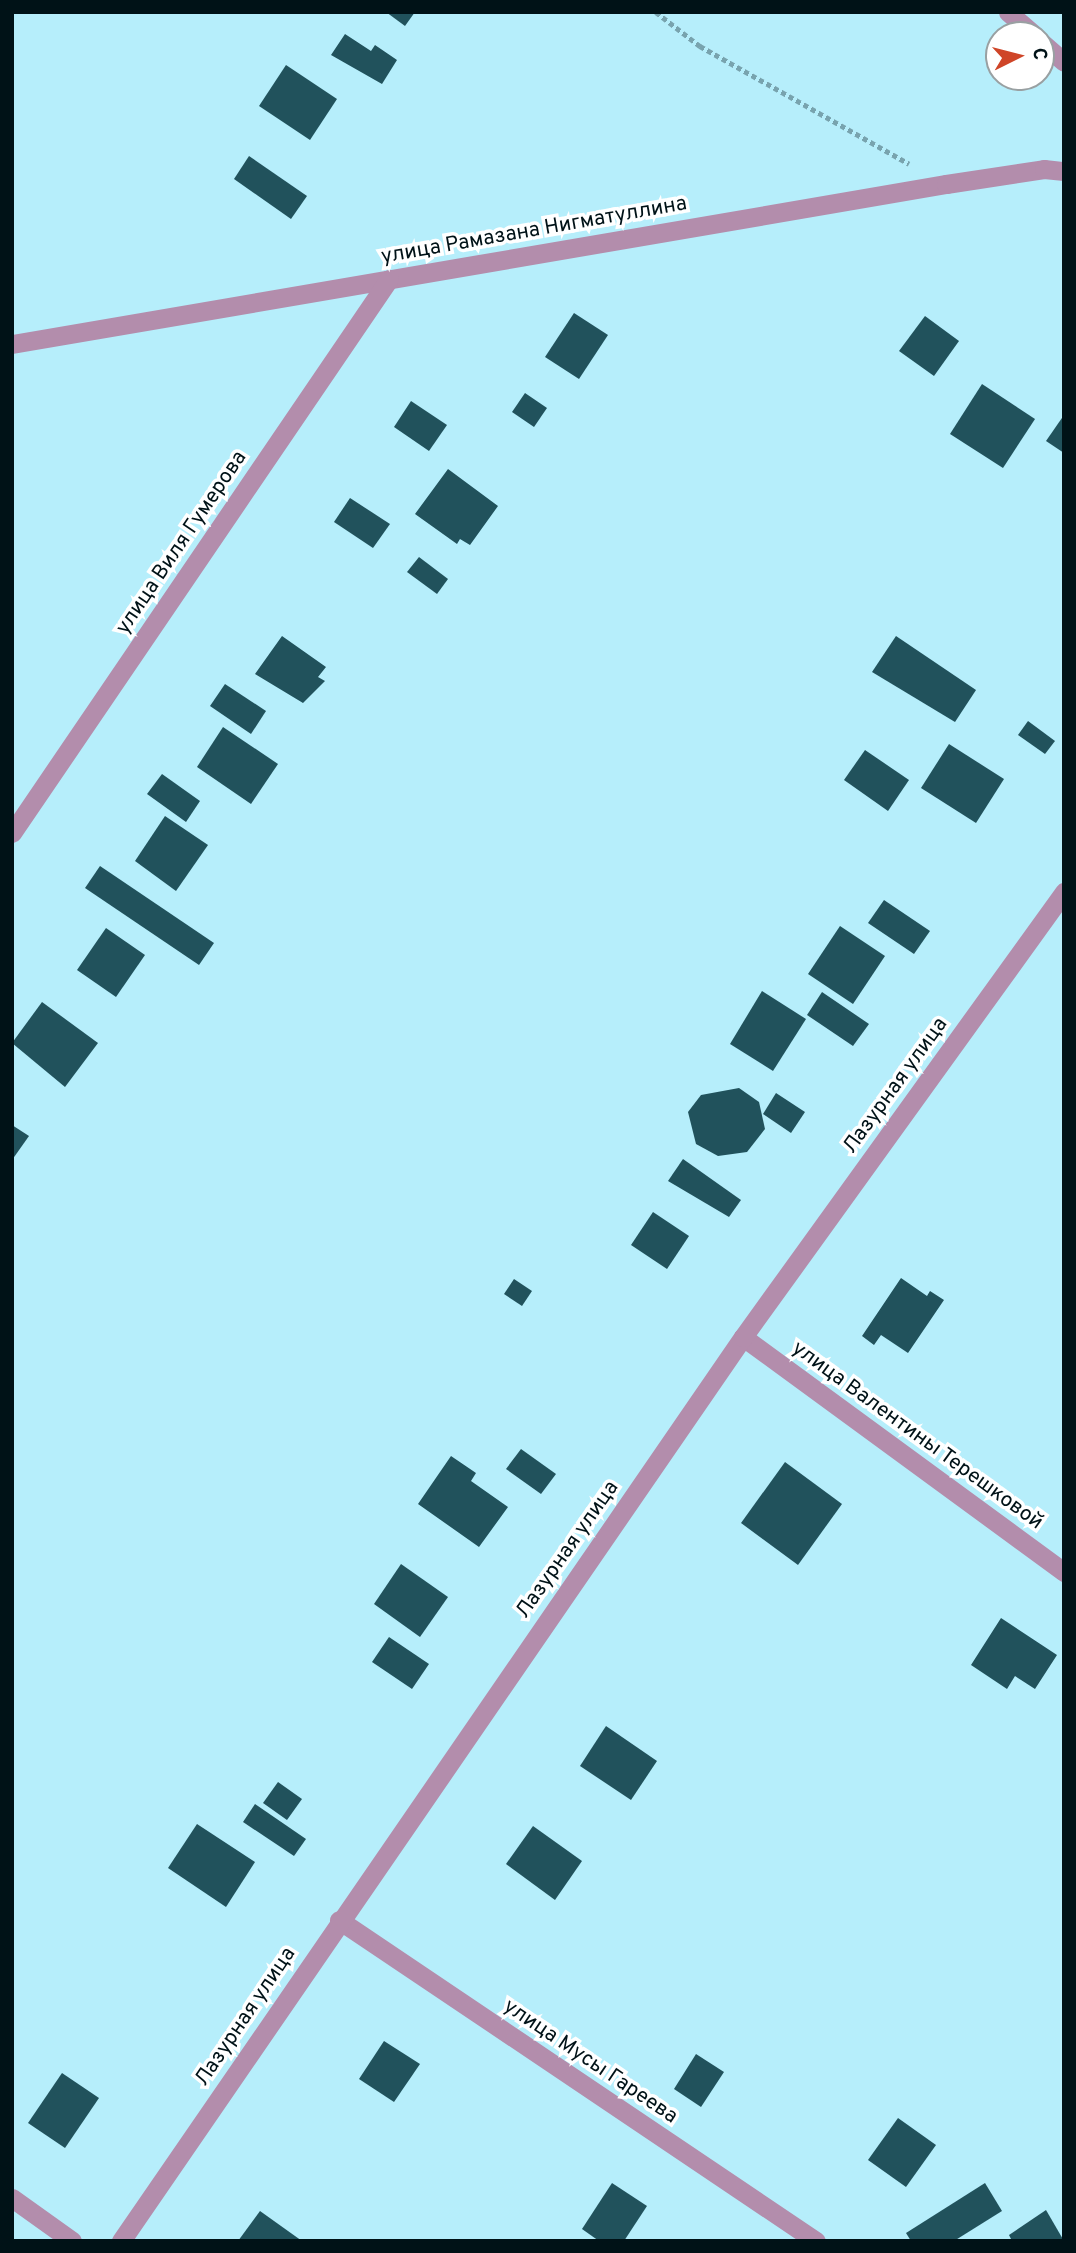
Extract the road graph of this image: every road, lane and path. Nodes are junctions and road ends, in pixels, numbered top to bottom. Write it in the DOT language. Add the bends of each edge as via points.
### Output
graph roads {
  1 [pos="656,12"];
  2 [pos="1044,169"];
  3 [pos="1064,171"];
  4 [pos="946,184"];
  5 [pos="1064,186"];
  6 [pos="389,279"];
  7 [pos="12,344"];
  8 [pos="12,833"];
  9 [pos="1064,892"];
  10 [pos="743,1337"];
  11 [pos="1064,1572"];
  12 [pos="339,1920"];
  13 [pos="12,2198"];
  14 [pos="72,2241"];
  15 [pos="121,2241"];
  16 [pos="816,2241"];
  1 -- 4 [label="path" via="700,46"];
  2 -- 3 [label="street, улица Рамазана Нигматуллина"];
  2 -- 4 [label="street, улица Рамазана Нигматуллина"];
  2 -- 5 [label="street"];
  4 -- 6 [label="street, улица Рамазана Нигматуллина"];
  6 -- 7 [label="street, улица Рамазана Нигматуллина"];
  6 -- 8 [label="street, улица Виля Гумерова"];
  9 -- 10 [label="street, Лазурная улица"];
  10 -- 11 [label="street, улица Валентины Терешковой"];
  10 -- 12 [label="street, Лазурная улица"];
  12 -- 15 [label="street, Лазурная улица"];
  12 -- 16 [label="street, улица Мусы Гареева"];
  13 -- 14 [label="street"];
}
